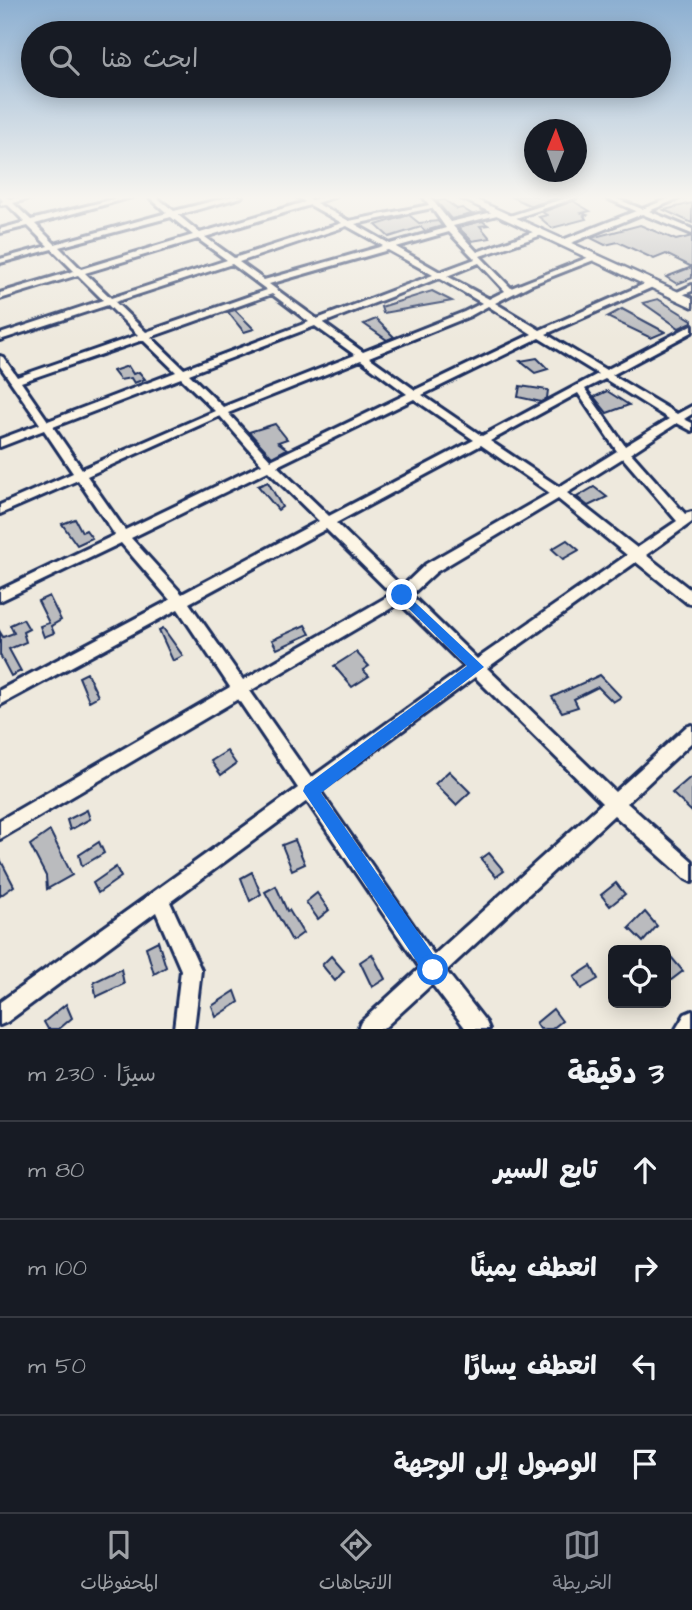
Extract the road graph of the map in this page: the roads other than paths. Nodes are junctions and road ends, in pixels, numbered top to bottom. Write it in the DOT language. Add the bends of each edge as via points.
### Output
graph roads {
  1 [pos="60,244"];
  2 [pos="177,244"];
  3 [pos="210,244"];
  4 [pos="285,244"];
  5 [pos="380,244"];
  6 [pos="395,244"];
  7 [pos="464,244"];
  8 [pos="512,244"];
  9 [pos="565,244"];
  10 [pos="53,246"];
  11 [pos="385,247"];
  12 [pos="477,258"];
  13 [pos="595,258"];
  14 [pos="0,261"];
  15 [pos="233,261"];
  16 [pos="80,273"];
  17 [pos="436,275"];
  18 [pos="264,283"];
  19 [pos="652,284"];
  20 [pos="692,288"];
  21 [pos="274,291"];
  22 [pos="509,291"];
  23 [pos="675,295"];
  24 [pos="0,296"];
  25 [pos="109,302"];
  26 [pos="489,303"];
  27 [pos="692,303"];
  28 [pos="315,322"];
  29 [pos="692,328"];
  30 [pos="539,334"];
  31 [pos="144,336"];
  32 [pos="0,337"];
  33 [pos="364,356"];
  34 [pos="7,371"];
  35 [pos="182,373"];
  36 [pos="605,375"];
  37 [pos="580,390"];
  38 [pos="416,396"];
  39 [pos="692,409"];
  40 [pos="222,412"];
  41 [pos="676,419"];
  42 [pos="48,425"];
  43 [pos="692,428"];
  44 [pos="486,441"];
  45 [pos="0,443"];
  46 [pos="624,452"];
  47 [pos="270,466"];
  48 [pos="80,476"];
  49 [pos="559,493"];
  50 [pos="0,510"];
  51 [pos="688,518"];
  52 [pos="328,521"];
  53 [pos="124,538"];
  54 [pos="635,556"];
  55 [pos="402,595"];
  56 [pos="0,596"];
  57 [pos="692,599"];
  58 [pos="179,600"];
  59 [pos="477,667"];
  60 [pos="238,691"];
  61 [pos="0,698"];
  62 [pos="692,732"];
  63 [pos="311,791"];
  64 [pos="613,802"];
  65 [pos="0,830"];
  66 [pos="692,873"];
  67 [pos="160,900"];
  68 [pos="433,970"];
  69 [pos="0,1015"];
  70 [pos="692,1021"];
  71 [pos="184,1029"];
  72 [pos="368,1029"];
  73 [pos="479,1029"];
  74 [pos="686,1029"];
  1 -- 10 [label="street"];
  2 -- 16 [label="street"];
  3 -- 15 [label="street"];
  4 -- 15 [label="street"];
  5 -- 11 [label="street"];
  6 -- 11 [label="street"];
  7 -- 12 [label="street"];
  8 -- 12 [label="street"];
  9 -- 13 [label="main road"];
  10 -- 14 [label="street"];
  10 -- 16 [label="street"];
  11 -- 17 [label="street"];
  11 -- 18 [label="street"];
  12 -- 17 [label="street"];
  12 -- 22 [label="street"];
  13 -- 19 [label="main road"];
  13 -- 22 [label="street"];
  15 -- 18 [label="street"];
  15 -- 25 [label="street"];
  16 -- 24 [label="street"];
  16 -- 25 [label="street"];
  17 -- 26 [label="street"];
  17 -- 28 [label="street"];
  18 -- 21 [label="street"];
  19 -- 23 [label="main road"];
  19 -- 30 [label="street"];
  20 -- 23 [label="street"];
  21 -- 28 [label="street"];
  21 -- 31 [label="street"];
  22 -- 26 [label="street"];
  23 -- 27 [label="main road"];
  25 -- 31 [label="street"];
  25 -- 32 [label="street"];
  26 -- 30 [label="street"];
  26 -- 33 [label="street"];
  28 -- 33 [label="street"];
  28 -- 35 [label="street"];
  29 -- 36 [label="street"];
  30 -- 36 [label="street"];
  30 -- 38 [label="street"];
  31 -- 34 [label="street"];
  31 -- 35 [label="street"];
  33 -- 38 [label="street"];
  33 -- 40 [label="street"];
  34 -- 42 [label="street"];
  35 -- 40 [label="street"];
  35 -- 42 [label="street"];
  36 -- 37 [label="street"];
  36 -- 41 [label="street"];
  37 -- 44 [label="street"];
  37 -- 46 [label="street"];
  38 -- 44 [label="street"];
  38 -- 47 [label="street"];
  39 -- 41 [label="street"];
  40 -- 47 [label="street"];
  40 -- 48 [label="street"];
  41 -- 43 [label="street"];
  41 -- 46 [label="street"];
  42 -- 45 [label="street"];
  42 -- 48 [label="street"];
  44 -- 49 [label="street"];
  44 -- 52 [label="street"];
  46 -- 49 [label="street"];
  46 -- 51 [label="street"];
  47 -- 52 [label="street"];
  47 -- 53 [label="street"];
  48 -- 50 [label="street"];
  48 -- 53 [label="street"];
  49 -- 54 [label="street"];
  49 -- 55 [label="street" via="431,568"];
  51 -- 54 [label="street"];
  52 -- 55 [label="street"];
  52 -- 58 [label="street"];
  53 -- 56 [label="street"];
  53 -- 58 [label="street"];
  54 -- 57 [label="street"];
  54 -- 59 [label="street"];
  55 -- 59 [label="street"];
  55 -- 60 [label="street"];
  58 -- 60 [label="street"];
  58 -- 61 [label="street"];
  59 -- 63 [label="street"];
  59 -- 64 [label="street"];
  60 -- 63 [label="street"];
  60 -- 65 [label="street"];
  62 -- 64 [label="street"];
  63 -- 67 [label="street"];
  63 -- 68 [label="street"];
  64 -- 66 [label="street"];
  64 -- 68 [label="street"];
  67 -- 69 [label="street"];
  67 -- 71 [label="street" via="191,970"];
  68 -- 72 [label="street"];
  68 -- 73 [label="street"];
  70 -- 74 [label="street"];
}
